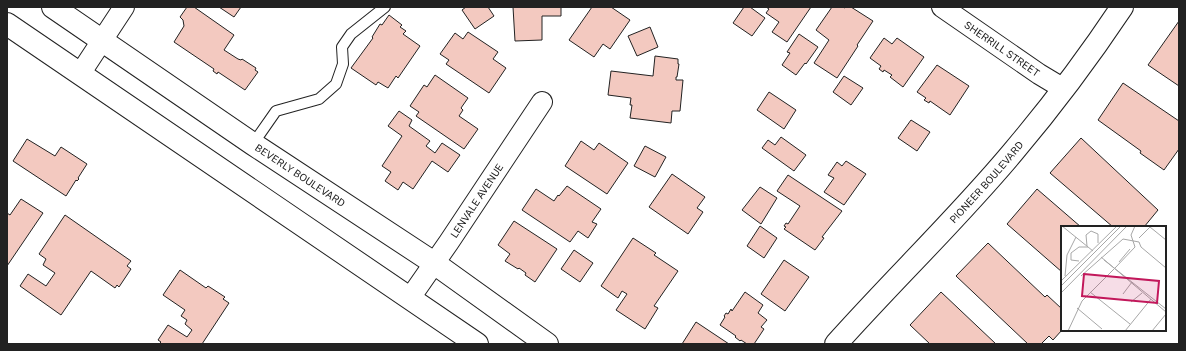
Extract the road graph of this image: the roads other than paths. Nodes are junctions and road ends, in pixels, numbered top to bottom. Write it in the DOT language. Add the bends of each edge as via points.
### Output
graph roads {
  1 [pos="53,7"];
  2 [pos="124,7"];
  3 [pos="385,7"];
  4 [pos="942,7"];
  5 [pos="1122,7"];
  6 [pos="7,24"];
  7 [pos="102,40"];
  8 [pos="80,74"];
  9 [pos="1064,89"];
  10 [pos="542,102"];
  11 [pos="253,144"];
  12 [pos="434,263"];
  13 [pos="410,298"];
  14 [pos="478,344"];
  15 [pos="548,344"];
  16 [pos="836,344"];
  1 -- 7 [label="main road, BEVERLY BOULEVARD"];
  2 -- 7 [label="street"];
  3 -- 11 [label="lane" via="351,34 342,47 343,64 336,84 319,99 276,111"];
  4 -- 9 [label="street, SHERRILL STREET"];
  5 -- 9 [label="main road, PIONEER BOULEVARD"];
  6 -- 8 [label="main road"];
  7 -- 8 [label="street"];
  7 -- 11 [label="main road, BEVERLY BOULEVARD"];
  8 -- 13 [label="main road"];
  9 -- 16 [label="main road, PIONEER BOULEVARD" via="1012,153"];
  10 -- 12 [label="street, LENVALE AVENUE"];
  11 -- 12 [label="main road, BEVERLY BOULEVARD"];
  12 -- 13 [label="street, LENVALE AVENUE"];
  12 -- 15 [label="main road, BEVERLY BOULEVARD"];
  13 -- 14 [label="main road"];
}
